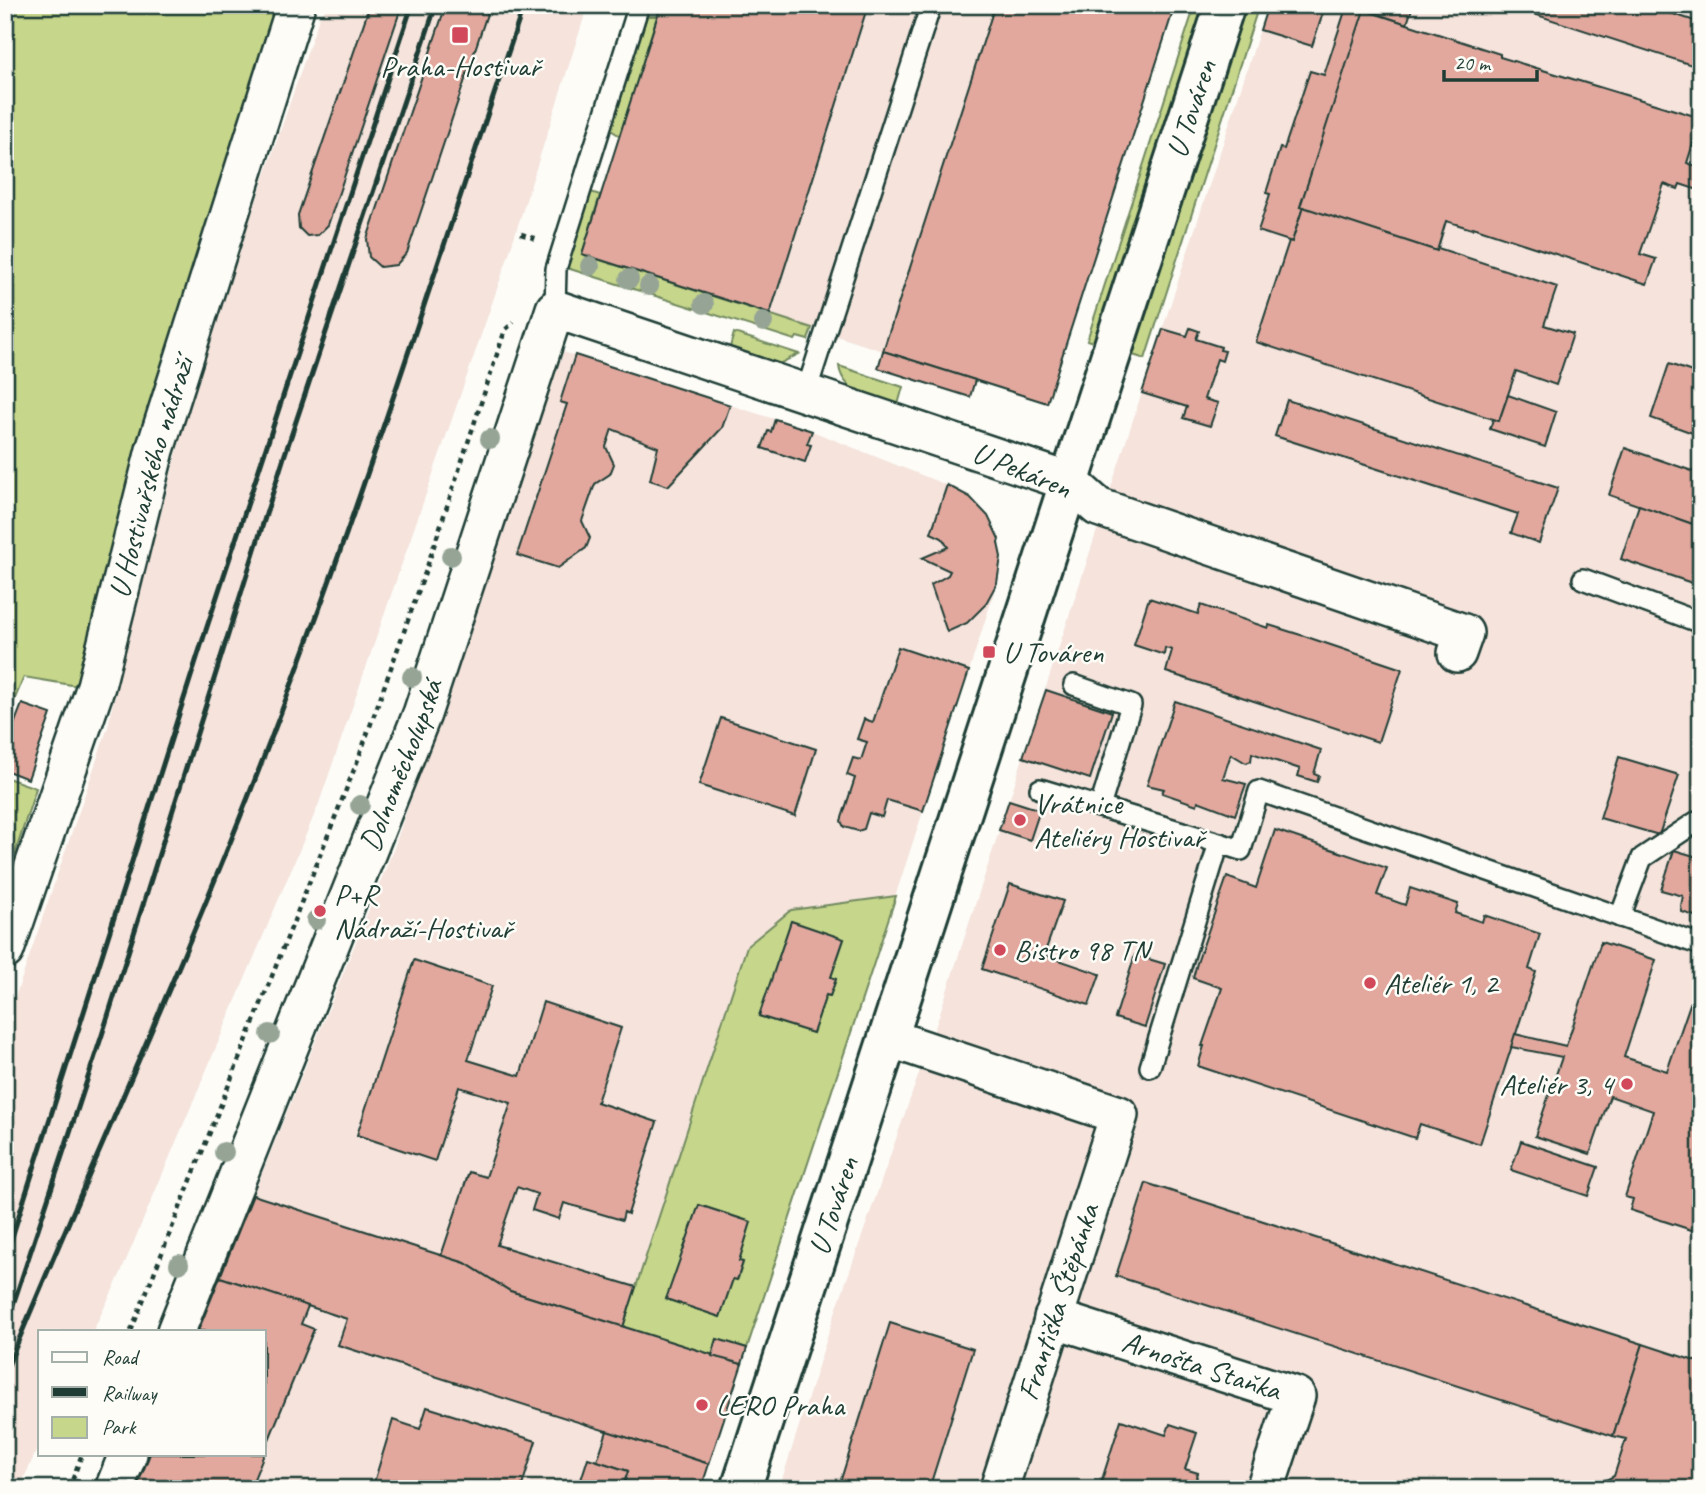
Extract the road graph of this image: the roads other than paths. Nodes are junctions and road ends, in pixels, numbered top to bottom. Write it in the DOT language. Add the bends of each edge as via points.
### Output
graph roads {
  1 [pos="296,5"];
  2 [pos="639,5"];
  3 [pos="931,5"];
  4 [pos="1225,5"];
  5 [pos="538,312"];
  6 [pos="806,392"];
  7 [pos="1070,482"];
  8 [pos="1583,579"];
  9 [pos="1701,623"];
  10 [pos="1457,653"];
  11 [pos="1074,685"];
  12 [pos="1040,789"];
  13 [pos="1100,807"];
  14 [pos="1701,823"];
  15 [pos="1219,843"];
  16 [pos="1620,917"];
  17 [pos="1701,945"];
  18 [pos="5,950"];
  19 [pos="889,1038"];
  20 [pos="1150,1067"];
  21 [pos="1053,1318"];
  22 [pos="176,1330"];
  23 [pos="127,1456"];
  24 [pos="114,1489"];
  25 [pos="741,1489"];
  26 [pos="999,1489"];
  27 [pos="1265,1489"];
  1 -- 18 [label="street, U Hostivařského nádraží" via="155,450 96,686"];
  2 -- 5 [label="lane" via="556,269"];
  3 -- 6 [label="lane"];
  4 -- 7 [label="street, U Továren"];
  5 -- 6 [label="street, U Pekáren"];
  5 -- 22 [label="street, Dolnoměcholupská" via="422,714"];
  6 -- 7 [label="street, U Pekáren"];
  7 -- 10 [label="street, U Pekáren" via="1098,507 1464,633"];
  7 -- 19 [label="street, U Továren"];
  8 -- 9 [label="lane"];
  11 -- 13 [label="lane" via="1131,705"];
  12 -- 13 [label="lane"];
  13 -- 15 [label="lane"];
  14 -- 16 [label="lane" via="1642,858"];
  15 -- 16 [label="lane" via="1241,849 1259,791"];
  15 -- 20 [label="lane"];
  16 -- 17 [label="lane"];
  19 -- 21 [label="street, Františka Štěpánka" via="1119,1115"];
  19 -- 25 [label="street, U Továren"];
  21 -- 26 [label="street, Františka Štěpánka"];
  21 -- 27 [label="street, Arnošta Staňka" via="1296,1396"];
  23 -- 24 [label="street"];
}
